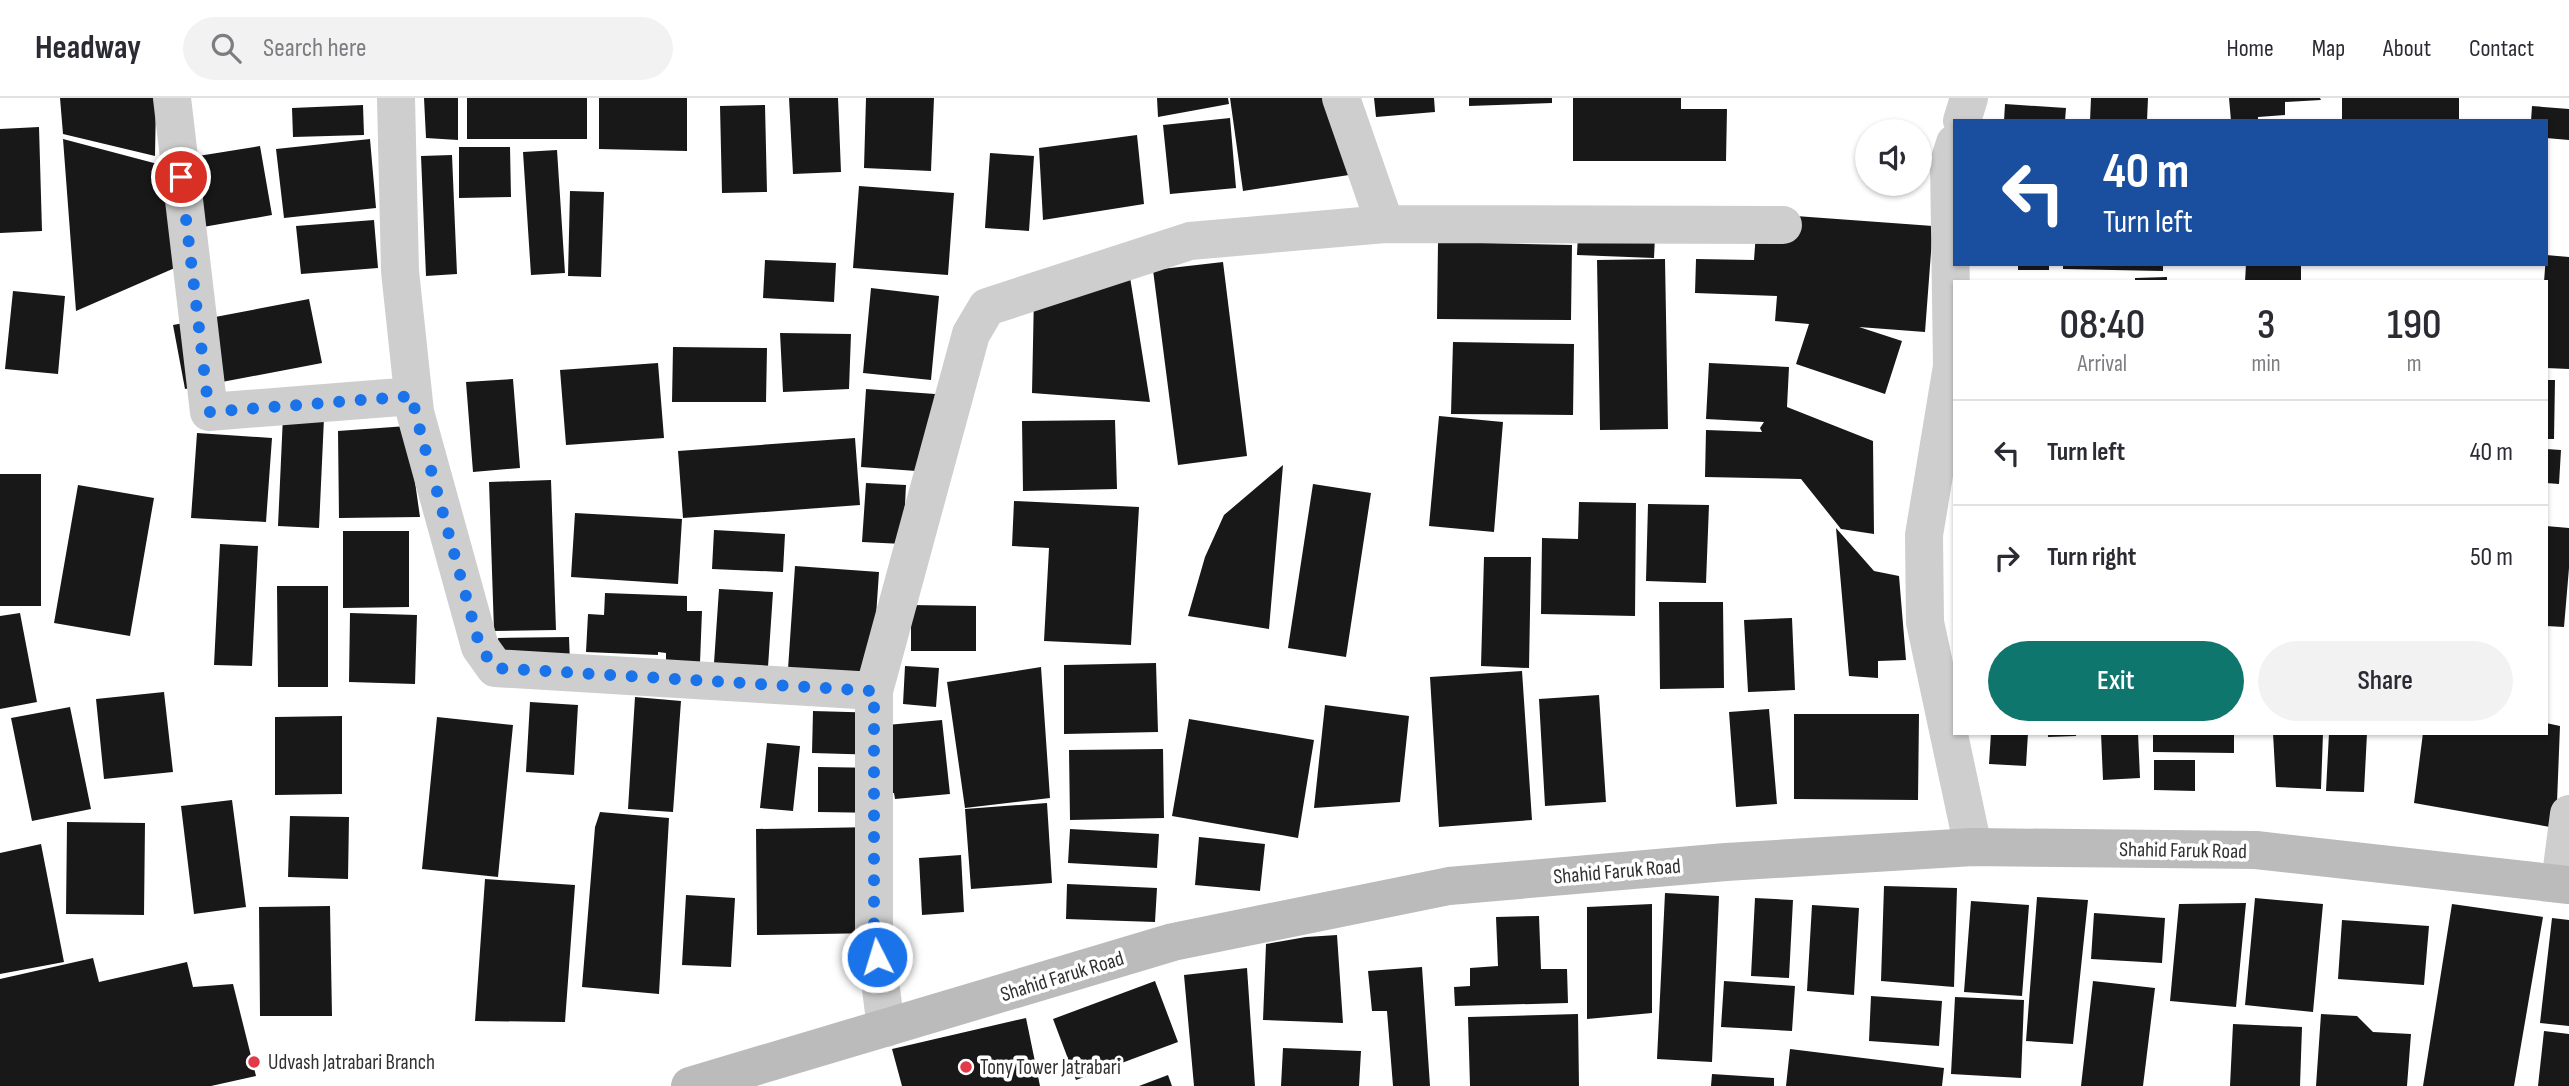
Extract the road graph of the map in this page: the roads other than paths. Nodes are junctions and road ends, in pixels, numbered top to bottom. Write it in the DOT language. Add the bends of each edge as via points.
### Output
graph roads {
  1 [pos="172,98"];
  2 [pos="396,98"];
  3 [pos="1341,98"];
  4 [pos="1969,98"];
  5 [pos="1963,119"];
  6 [pos="1953,149"];
  7 [pos="1385,224"];
  8 [pos="1783,225"];
  9 [pos="413,396"];
  10 [pos="874,691"];
  11 [pos="2569,814"];
  12 [pos="1973,847"];
  13 [pos="2564,884"];
  14 [pos="886,1028"];
  15 [pos="694,1086"];
  1 -- 9 [label="street" via="209,412"];
  2 -- 9 [label="street" via="400,271"];
  3 -- 7 [label="street"];
  4 -- 5 [label="street"];
  6 -- 12 [label="street" via="1949,162 1952,366 1924,535 1925,622"];
  7 -- 8 [label="street"];
  7 -- 10 [label="street" via="1190,241 988,307 971,334"];
  9 -- 10 [label="street" via="480,647 495,668"];
  10 -- 14 [label="street" via="874,934"];
  11 -- 13 [label="street"];
  12 -- 13 [label="main road, Shahid Faruk Road" via="2256,850"];
  12 -- 14 [label="main road, Shahid Faruk Road" via="1449,886 1173,942"];
  14 -- 15 [label="main road, Shahid Faruk Road"];
}
